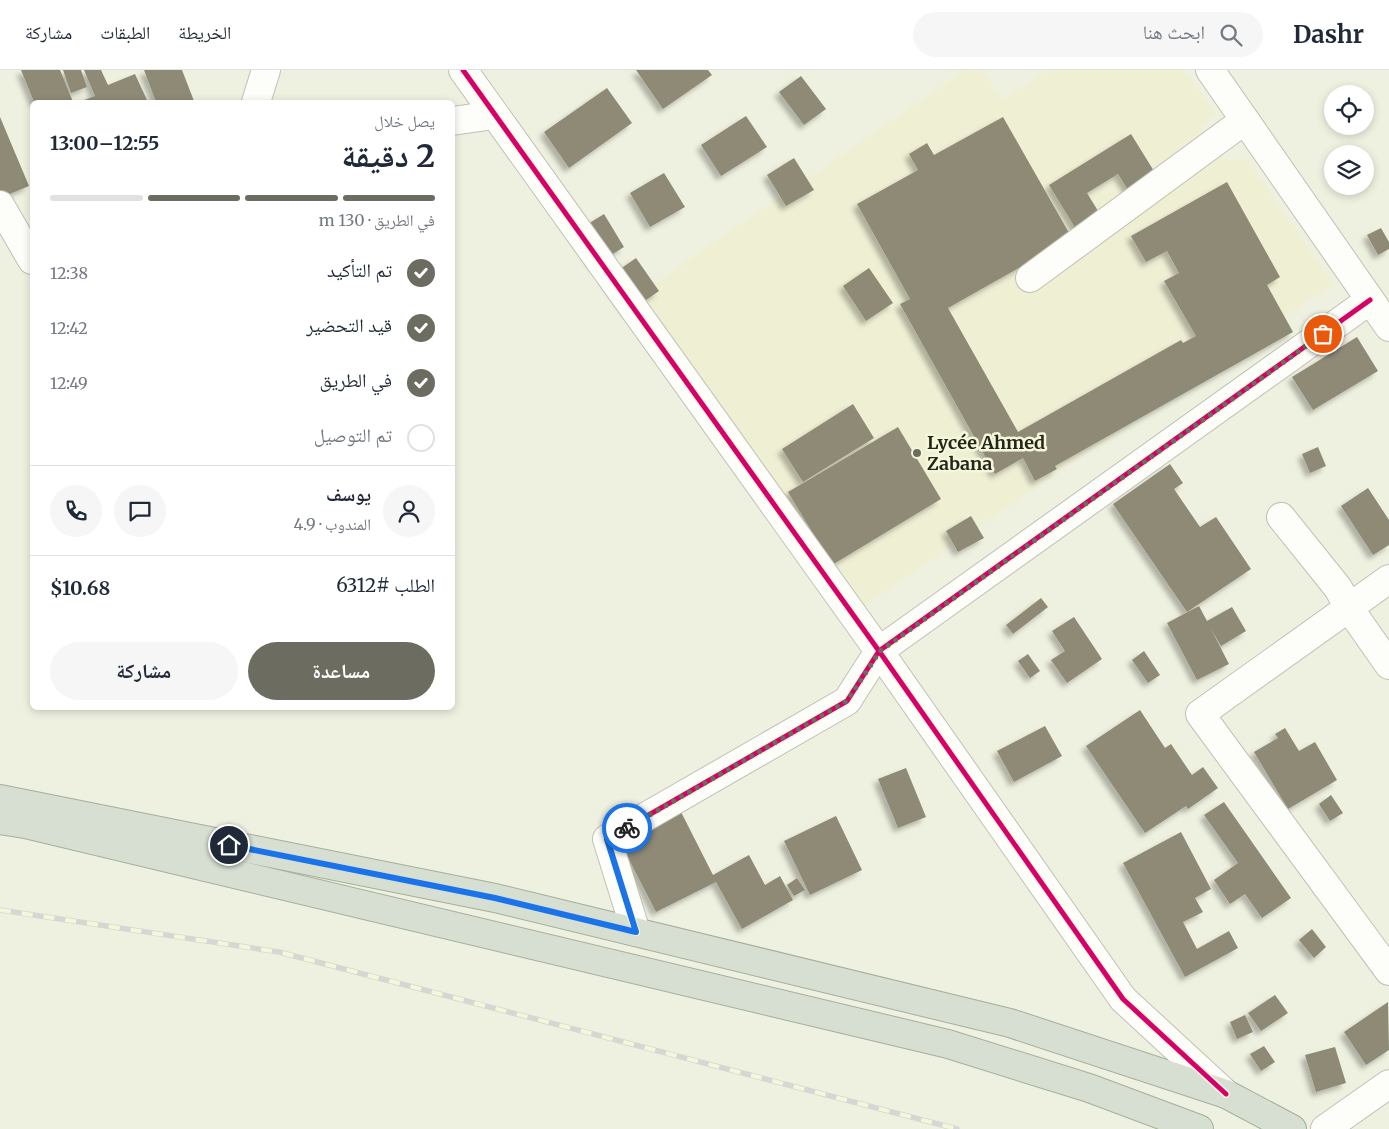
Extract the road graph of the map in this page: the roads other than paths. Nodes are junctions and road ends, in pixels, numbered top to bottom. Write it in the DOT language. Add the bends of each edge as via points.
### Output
graph roads {
  1 [pos="266,70"];
  2 [pos="463,70"];
  3 [pos="1210,70"];
  4 [pos="257,100"];
  5 [pos="494,115"];
  6 [pos="1245,120"];
  7 [pos="455,121"];
  8 [pos="0,205"];
  9 [pos="30,257"];
  10 [pos="1030,278"];
  11 [pos="1370,300"];
  12 [pos="1389,327"];
  13 [pos="1282,518"];
  14 [pos="1389,579"];
  15 [pos="1349,608"];
  16 [pos="880,651"];
  17 [pos="1389,665"];
  18 [pos="0,799"];
  19 [pos="0,820"];
  20 [pos="636,932"];
  21 [pos="1389,971"];
  22 [pos="1389,1084"];
  23 [pos="1226,1094"];
  24 [pos="1199,1129"];
  25 [pos="1292,1129"];
  26 [pos="1325,1129"];
  1 -- 4 [label="street"];
  2 -- 5 [label="street"];
  3 -- 6 [label="street"];
  5 -- 7 [label="street"];
  5 -- 16 [label="street"];
  6 -- 10 [label="street"];
  6 -- 11 [label="street"];
  8 -- 9 [label="street"];
  11 -- 12 [label="street"];
  11 -- 16 [label="street"];
  13 -- 15 [label="street" via="1338,588"];
  14 -- 15 [label="street"];
  15 -- 17 [label="street"];
  15 -- 21 [label="street" via="1200,714"];
  16 -- 20 [label="street" via="847,701 607,839"];
  16 -- 23 [label="street" via="1123,998"];
  18 -- 20 [label="highway" via="495,898"];
  19 -- 24 [label="highway" via="948,1044 1089,1088"];
  20 -- 23 [label="highway" via="1010,1023"];
  22 -- 26 [label="street"];
  23 -- 25 [label="highway"];
}
